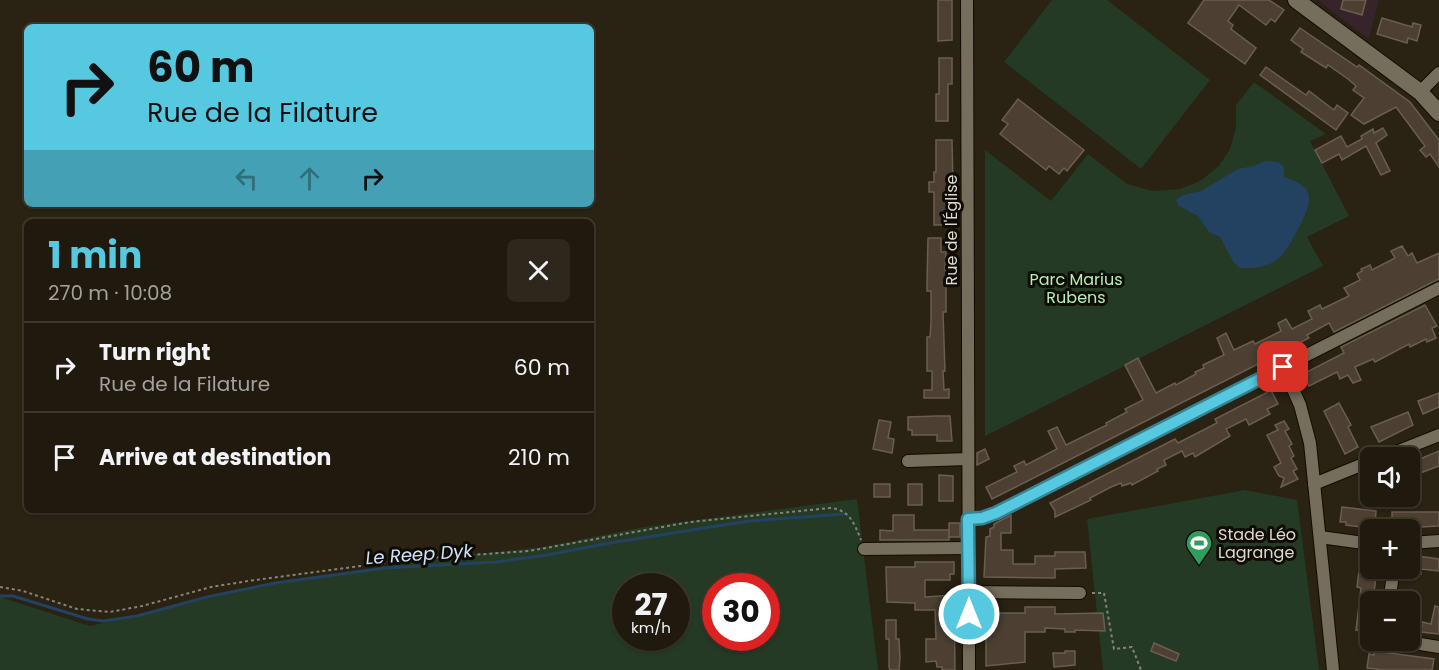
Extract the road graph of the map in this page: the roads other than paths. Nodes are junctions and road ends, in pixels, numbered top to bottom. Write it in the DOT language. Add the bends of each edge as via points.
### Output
graph roads {
  1 [pos="968,0"];
  2 [pos="1296,0"];
  3 [pos="1439,74"];
  4 [pos="1420,92"];
  5 [pos="1439,113"];
  6 [pos="1439,288"];
  7 [pos="1283,367"];
  8 [pos="1439,435"];
  9 [pos="1409,447"];
  10 [pos="968,459"];
  11 [pos="908,461"];
  12 [pos="1360,465"];
  13 [pos="1314,484"];
  14 [pos="968,519"];
  15 [pos="1320,537"];
  16 [pos="1439,541"];
  17 [pos="1360,542"];
  18 [pos="1420,542"];
  19 [pos="969,548"];
  20 [pos="864,549"];
  21 [pos="969,592"];
  22 [pos="1080,593"];
  23 [pos="1420,644"];
  24 [pos="1439,647"];
  25 [pos="969,670"];
  26 [pos="1333,670"];
  1 -- 10 [label="street, Rue de l'Église"];
  2 -- 4 [label="street"];
  3 -- 4 [label="street"];
  4 -- 5 [label="street"];
  6 -- 7 [label="street"];
  7 -- 13 [label="street" via="1306,424"];
  7 -- 14 [label="street" via="996,513"];
  8 -- 9 [label="street"];
  10 -- 11 [label="street"];
  10 -- 14 [label="street, Rue de l'Église"];
  12 -- 13 [label="street"];
  13 -- 15 [label="street"];
  14 -- 19 [label="street, Rue de l'Église"];
  15 -- 17 [label="street"];
  15 -- 26 [label="street"];
  16 -- 18 [label="street"];
  19 -- 20 [label="street"];
  19 -- 21 [label="street, Rue de l'Église"];
  21 -- 22 [label="street"];
  21 -- 25 [label="street, Rue de l'Église"];
  23 -- 24 [label="street"];
}
